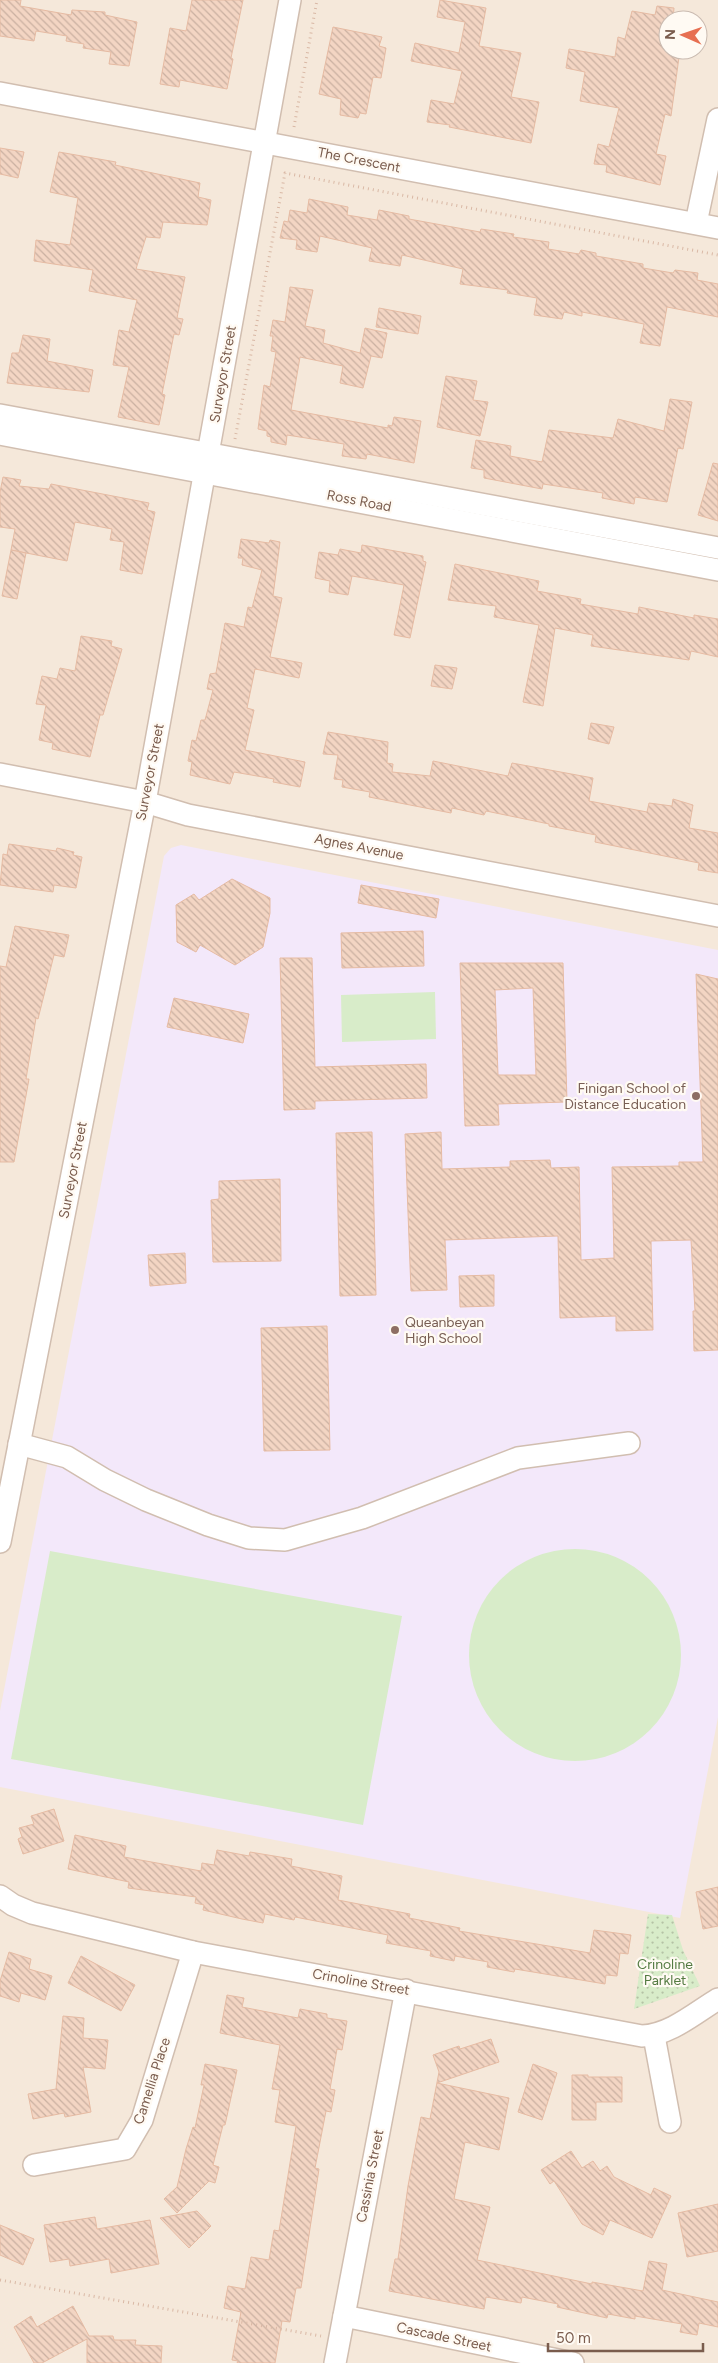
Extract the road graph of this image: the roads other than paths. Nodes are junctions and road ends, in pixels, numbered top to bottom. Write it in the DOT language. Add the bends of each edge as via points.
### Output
graph roads {
  1 [pos="290,0"];
  2 [pos="0,93"];
  3 [pos="718,119"];
  4 [pos="264,142"];
  5 [pos="696,224"];
  6 [pos="718,228"];
  7 [pos="0,415"];
  8 [pos="0,434"];
  9 [pos="207,462"];
  10 [pos="718,548"];
  11 [pos="718,570"];
  12 [pos="0,774"];
  13 [pos="145,802"];
  14 [pos="718,916"];
  15 [pos="629,1443"];
  16 [pos="19,1444"];
  17 [pos="3,1506"];
  18 [pos="0,1542"];
  19 [pos="0,1896"];
  20 [pos="193,1952"];
  21 [pos="406,1990"];
  22 [pos="718,1999"];
  23 [pos="654,2036"];
  24 [pos="670,2122"];
  25 [pos="34,2165"];
  26 [pos="344,2316"];
  27 [pos="334,2363"];
  28 [pos="573,2363"];
  1 -- 4 [label="street, Surveyor Street"];
  2 -- 4 [label="street, The Crescent"];
  3 -- 5 [label="street"];
  4 -- 5 [label="street, The Crescent"];
  4 -- 9 [label="street, Surveyor Street"];
  5 -- 6 [label="street, The Crescent"];
  7 -- 9 [label="street, Ross Road"];
  8 -- 9 [label="street, Ross Road"];
  9 -- 10 [label="street, Ross Road"];
  9 -- 11 [label="street, Ross Road"];
  9 -- 13 [label="street, Surveyor Street"];
  12 -- 13 [label="street, Agnes Avenue"];
  13 -- 14 [label="street, Agnes Avenue" via="198,816"];
  13 -- 16 [label="street, Surveyor Street"];
  15 -- 16 [label="street" via="518,1458 362,1518 285,1540 249,1538 208,1525 105,1480 67,1456"];
  16 -- 17 [label="street, Surveyor Street"];
  17 -- 18 [label="street, Surveyor Street"];
  19 -- 20 [label="street, Crinoline Street" via="32,1913"];
  20 -- 21 [label="street, Crinoline Street"];
  20 -- 25 [label="street, Camellia Place" via="142,2120 125,2149"];
  21 -- 23 [label="street, Crinoline Street"];
  21 -- 26 [label="street, Cassinia Street"];
  22 -- 23 [label="street"];
  23 -- 24 [label="street"];
  26 -- 27 [label="street, Cassinia Street"];
  26 -- 28 [label="street, Cascade Street"];
}
